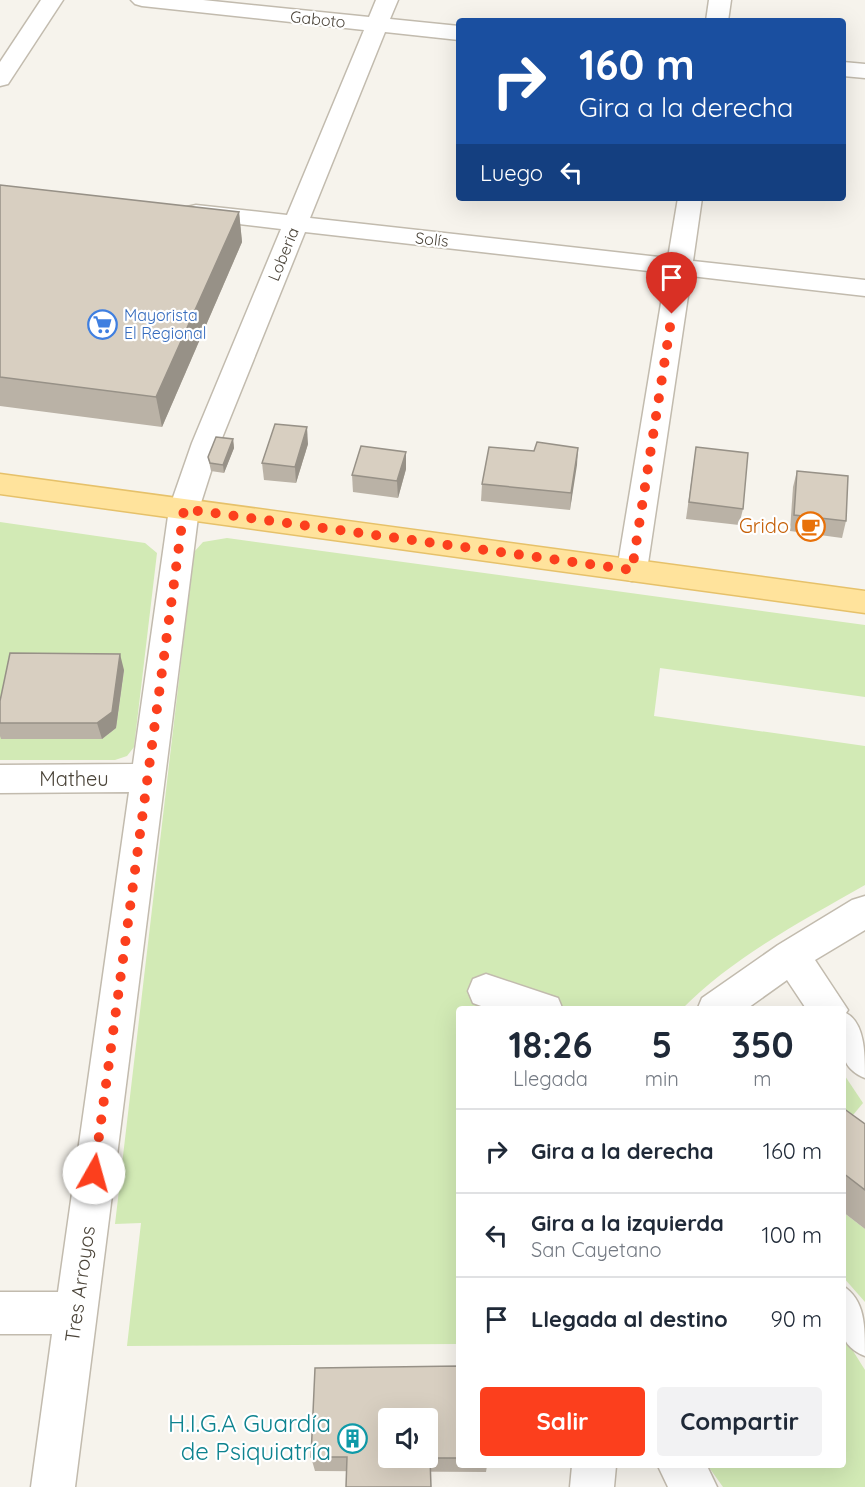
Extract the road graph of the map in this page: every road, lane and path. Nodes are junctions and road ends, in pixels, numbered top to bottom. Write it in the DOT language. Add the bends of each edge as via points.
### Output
graph roads {
  1 [pos="52,0"];
  2 [pos="142,0"];
  3 [pos="387,0"];
  4 [pos="720,0"];
  5 [pos="717,18"];
  6 [pos="376,25"];
  7 [pos="456,33"];
  8 [pos="846,69"];
  9 [pos="865,71"];
  10 [pos="0,79"];
  11 [pos="690,201"];
  12 [pos="177,210"];
  13 [pos="296,224"];
  14 [pos="679,267"];
  15 [pos="865,288"];
  16 [pos="0,484"];
  17 [pos="184,509"];
  18 [pos="632,570"];
  19 [pos="865,602"];
  20 [pos="147,778"];
  21 [pos="0,779"];
  22 [pos="865,911"];
  23 [pos="791,956"];
  24 [pos="486,992"];
  25 [pos="532,1006"];
  26 [pos="721,1006"];
  27 [pos="826,1006"];
  28 [pos="846,1033"];
  29 [pos="865,1060"];
  30 [pos="846,1311"];
  31 [pos="0,1313"];
  32 [pos="76,1313"];
  33 [pos="865,1335"];
  34 [pos="594,1468"];
  35 [pos="681,1468"];
  36 [pos="53,1487"];
  37 [pos="592,1487"];
  38 [pos="695,1487"];
  1 -- 10 [label="street"];
  2 -- 6 [label="street, Gaboto"];
  3 -- 6 [label="street, Loberia"];
  4 -- 5 [label="street"];
  6 -- 7 [label="street, Gaboto"];
  6 -- 13 [label="street, Loberia"];
  8 -- 9 [label="street"];
  11 -- 14 [label="street"];
  12 -- 13 [label="street, Solís"];
  13 -- 14 [label="street, Solís"];
  13 -- 17 [label="street, Loberia" via="206,443"];
  14 -- 15 [label="street, Solís"];
  14 -- 18 [label="street"];
  16 -- 17 [label="main road"];
  17 -- 18 [label="main road"];
  17 -- 20 [label="street, Tres Arroyos"];
  18 -- 19 [label="main road"];
  20 -- 21 [label="street, Matheu"];
  20 -- 32 [label="street, Tres Arroyos"];
  22 -- 23 [label="street"];
  23 -- 26 [label="street"];
  23 -- 27 [label="street"];
  24 -- 25 [label="street"];
  28 -- 29 [label="street"];
  30 -- 33 [label="street"];
  31 -- 32 [label="street"];
  32 -- 36 [label="street, Tres Arroyos"];
  34 -- 37 [label="street"];
  35 -- 38 [label="street"];
}
